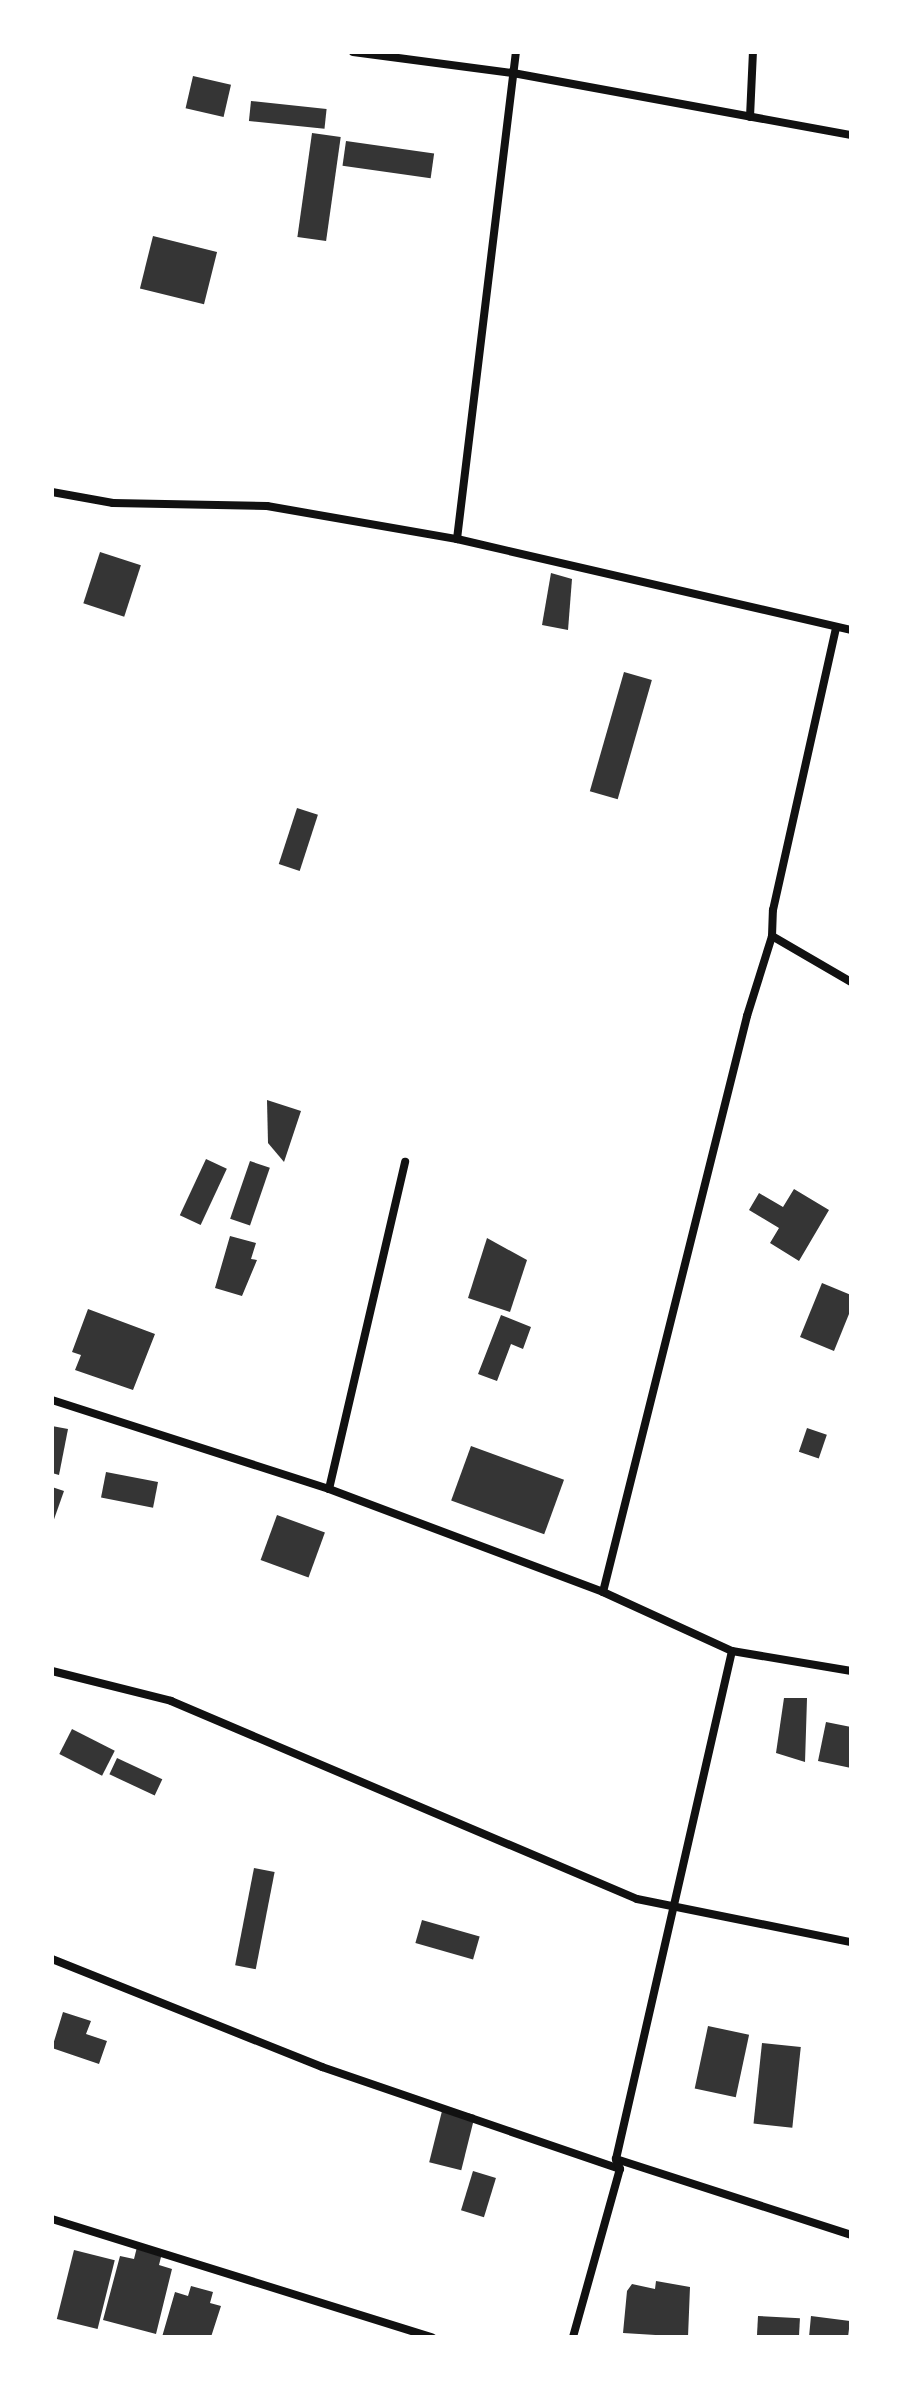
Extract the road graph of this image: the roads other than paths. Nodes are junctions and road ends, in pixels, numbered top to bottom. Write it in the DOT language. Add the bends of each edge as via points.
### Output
graph roads {
  1 [pos="353,52"];
  2 [pos="516,52"];
  3 [pos="753,52"];
  4 [pos="513,73"];
  5 [pos="750,117"];
  6 [pos="851,135"];
  7 [pos="52,492"];
  8 [pos="457,539"];
  9 [pos="836,627"];
  10 [pos="851,630"];
  11 [pos="772,936"];
  12 [pos="851,982"];
  13 [pos="405,1162"];
  14 [pos="52,1400"];
  15 [pos="329,1489"];
  16 [pos="603,1592"];
  17 [pos="732,1651"];
  18 [pos="52,1671"];
  19 [pos="851,1671"];
  20 [pos="672,1903"];
  21 [pos="851,1942"];
  22 [pos="52,1959"];
  23 [pos="616,2159"];
  24 [pos="620,2169"];
  25 [pos="52,2219"];
  26 [pos="851,2235"];
  27 [pos="432,2337"];
  28 [pos="573,2337"];
  1 -- 4 [label="street"];
  2 -- 4 [label="street"];
  3 -- 5 [label="street"];
  4 -- 5 [label="street"];
  4 -- 8 [label="street"];
  5 -- 6 [label="street"];
  7 -- 8 [label="street" via="113,503 267,506"];
  8 -- 9 [label="street"];
  9 -- 10 [label="street"];
  9 -- 11 [label="street" via="773,910"];
  11 -- 12 [label="street"];
  11 -- 16 [label="street" via="747,1016"];
  13 -- 15 [label="street"];
  14 -- 15 [label="street"];
  15 -- 16 [label="street"];
  16 -- 17 [label="street"];
  17 -- 19 [label="street"];
  17 -- 20 [label="street"];
  18 -- 20 [label="street" via="171,1701 637,1899"];
  20 -- 21 [label="street"];
  20 -- 23 [label="street"];
  22 -- 24 [label="street" via="322,2067"];
  23 -- 24 [label="street"];
  23 -- 26 [label="street"];
  24 -- 28 [label="street"];
  25 -- 27 [label="street"];
}
